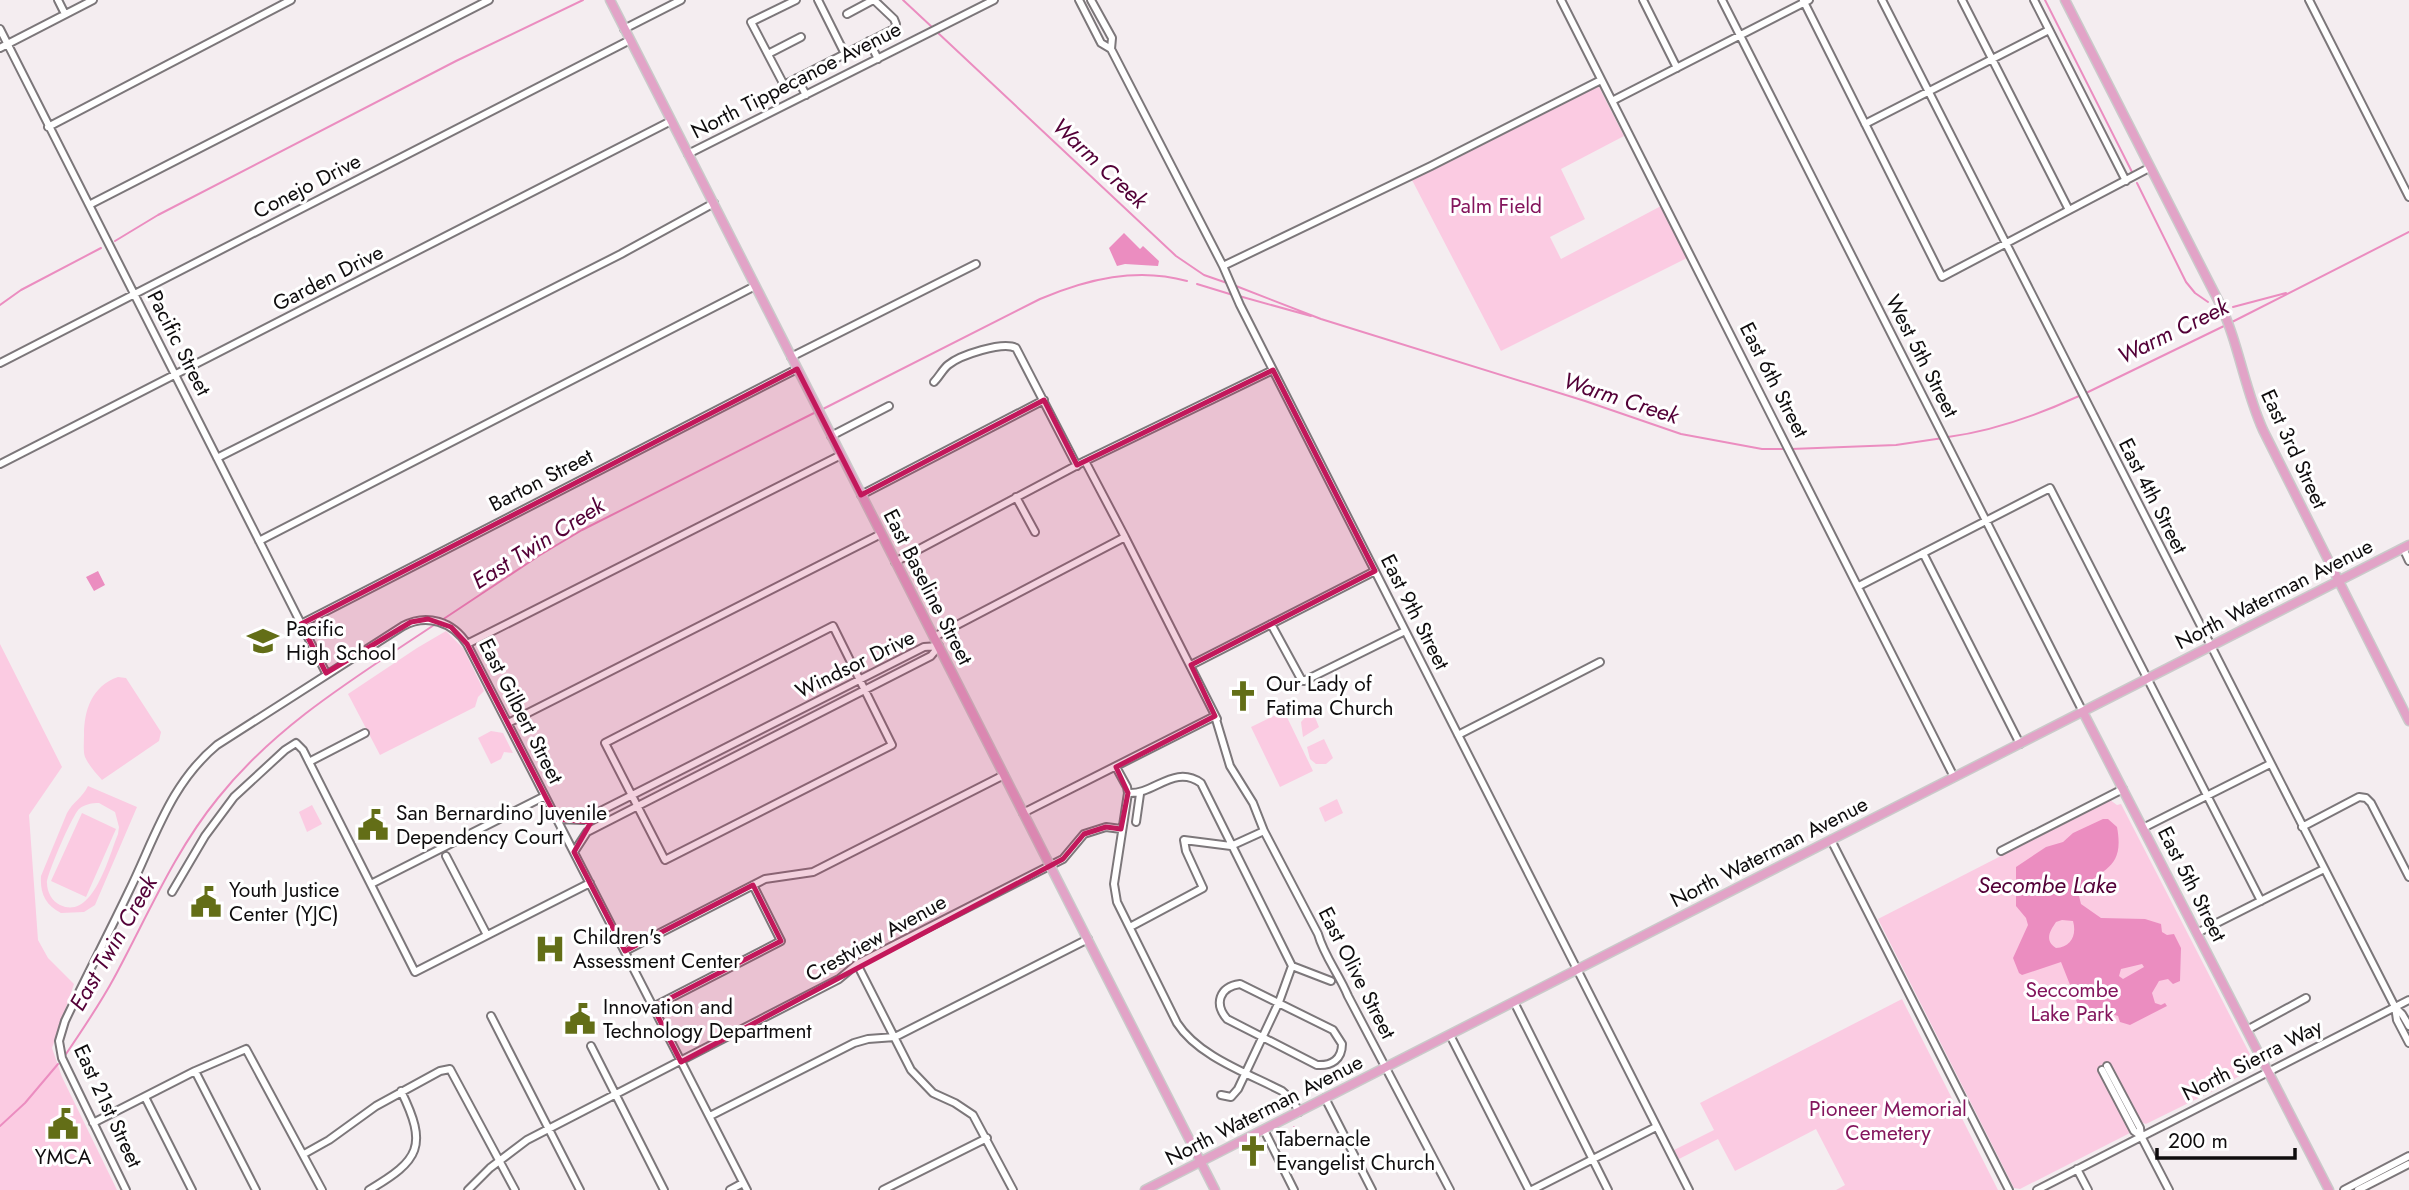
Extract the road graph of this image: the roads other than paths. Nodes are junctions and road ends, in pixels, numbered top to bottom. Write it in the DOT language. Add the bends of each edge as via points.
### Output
graph roads {
  1 [pos="58,0"];
  2 [pos="93,0"];
  3 [pos="291,0"];
  4 [pos="489,0"];
  5 [pos="610,0"];
  6 [pos="681,0"];
  7 [pos="796,0"];
  8 [pos="818,0"];
  9 [pos="874,0"];
  10 [pos="994,0"];
  11 [pos="1079,0"];
  12 [pos="1091,0"];
  13 [pos="1561,0"];
  14 [pos="1643,0"];
  15 [pos="1722,0"];
  16 [pos="1882,0"];
  17 [pos="1962,0"];
  18 [pos="2034,0"];
  19 [pos="2065,0"];
  20 [pos="2309,0"];
  21 [pos="1805,1"];
  22 [pos="65,14"];
  23 [pos="847,14"];
  24 [pos="0,29"];
  25 [pos="624,29"];
  26 [pos="2049,30"];
  27 [pos="1740,35"];
  28 [pos="801,37"];
  29 [pos="630,40"];
  30 [pos="869,41"];
  31 [pos="8,44"];
  32 [pos="0,48"];
  33 [pos="1111,49"];
  34 [pos="768,54"];
  35 [pos="845,54"];
  36 [pos="1991,58"];
  37 [pos="878,59"];
  38 [pos="1677,68"];
  39 [pos="797,78"];
  40 [pos="1601,80"];
  41 [pos="1928,92"];
  42 [pos="806,95"];
  43 [pos="1612,101"];
  44 [pos="671,121"];
  45 [pos="1865,124"];
  46 [pos="48,127"];
  47 [pos="688,154"];
  48 [pos="2150,168"];
  49 [pos="2126,181"];
  50 [pos="2409,197"];
  51 [pos="714,203"];
  52 [pos="89,205"];
  53 [pos="2069,211"];
  54 [pos="2006,243"];
  55 [pos="976,264"];
  56 [pos="1223,266"];
  57 [pos="755,286"];
  58 [pos="134,294"];
  59 [pos="791,357"];
  60 [pos="0,363"];
  61 [pos="797,369"];
  62 [pos="1273,370"];
  63 [pos="175,375"];
  64 [pos="934,382"];
  65 [pos="1044,400"];
  66 [pos="888,406"];
  67 [pos="831,436"];
  68 [pos="841,455"];
  69 [pos="217,458"];
  70 [pos="1086,461"];
  71 [pos="0,464"];
  72 [pos="1077,466"];
  73 [pos="861,495"];
  74 [pos="1016,497"];
  75 [pos="1985,521"];
  76 [pos="1035,532"];
  77 [pos="881,534"];
  78 [pos="1125,537"];
  79 [pos="259,541"];
  80 [pos="2406,547"];
  81 [pos="1923,553"];
  82 [pos="2409,561"];
  83 [pos="895,562"];
  84 [pos="1375,571"];
  85 [pos="2338,581"];
  86 [pos="1859,586"];
  87 [pos="301,624"];
  88 [pos="1271,624"];
  89 [pos="1405,631"];
  90 [pos="934,637"];
  91 [pos="467,644"];
  92 [pos="939,646"];
  93 [pos="2211,647"];
  94 [pos="1600,662"];
  95 [pos="1191,665"];
  96 [pos="326,673"];
  97 [pos="859,680"];
  98 [pos="2147,680"];
  99 [pos="864,690"];
  100 [pos="2083,712"];
  101 [pos="1215,716"];
  102 [pos="2409,721"];
  103 [pos="508,723"];
  104 [pos="365,733"];
  105 [pos="1458,735"];
  106 [pos="748,736"];
  107 [pos="2020,744"];
  108 [pos="754,746"];
  109 [pos="309,762"];
  110 [pos="2270,764"];
  111 [pos="1116,767"];
  112 [pos="1004,775"];
  113 [pos="1954,777"];
  114 [pos="2123,789"];
  115 [pos="1128,793"];
  116 [pos="1140,794"];
  117 [pos="632,795"];
  118 [pos="545,796"];
  119 [pos="2207,796"];
  120 [pos="637,805"];
  121 [pos="1023,813"];
  122 [pos="557,820"];
  123 [pos="1136,822"];
  124 [pos="2302,827"];
  125 [pos="2144,828"];
  126 [pos="1121,829"];
  127 [pos="1264,831"];
  128 [pos="1831,840"];
  129 [pos="1231,846"];
  130 [pos="2001,851"];
  131 [pos="574,852"];
  132 [pos="446,856"];
  133 [pos="1050,866"];
  134 [pos="2324,869"];
  135 [pos="2409,877"];
  136 [pos="590,883"];
  137 [pos="371,884"];
  138 [pos="753,885"];
  139 [pos="172,892"];
  140 [pos="2261,901"];
  141 [pos="1130,928"];
  142 [pos="2197,933"];
  143 [pos="487,935"];
  144 [pos="1088,939"];
  145 [pos="625,951"];
  146 [pos="857,964"];
  147 [pos="1292,966"];
  148 [pos="1577,970"];
  149 [pos="1331,981"];
  150 [pos="2306,998"];
  151 [pos="2409,1000"];
  152 [pos="1279,1002"];
  153 [pos="1514,1002"];
  154 [pos="653,1007"];
  155 [pos="2395,1007"];
  156 [pos="491,1016"];
  157 [pos="2409,1026"];
  158 [pos="2247,1030"];
  159 [pos="1450,1035"];
  160 [pos="895,1037"];
  161 [pos="1263,1038"];
  162 [pos="2409,1043"];
  163 [pos="591,1046"];
  164 [pos="681,1062"];
  165 [pos="1387,1067"];
  166 [pos="2105,1068"];
  167 [pos="195,1071"];
  168 [pos="1247,1072"];
  169 [pos="2268,1072"];
  170 [pos="401,1091"];
  171 [pos="615,1095"];
  172 [pos="1224,1096"];
  173 [pos="145,1097"];
  174 [pos="1325,1098"];
  175 [pos="1299,1112"];
  176 [pos="710,1116"];
  177 [pos="93,1122"];
  178 [pos="1656,1127"];
  179 [pos="548,1129"];
  180 [pos="1264,1130"];
  181 [pos="2141,1136"];
  182 [pos="987,1138"];
  183 [pos="304,1154"];
  184 [pos="2409,1156"];
  185 [pos="1592,1158"];
  186 [pos="500,1161"];
  187 [pos="1201,1162"];
  188 [pos="2409,1164"];
  189 [pos="2077,1169"];
  190 [pos="745,1187"];
  191 [pos="126,1190"];
  192 [pos="192,1190"];
  193 [pos="256,1190"];
  194 [pos="322,1190"];
  195 [pos="369,1190"];
  196 [pos="468,1190"];
  197 [pos="515,1190"];
  198 [pos="580,1190"];
  199 [pos="664,1190"];
  200 [pos="730,1190"];
  201 [pos="883,1190"];
  202 [pos="1013,1190"];
  203 [pos="1145,1190"];
  204 [pos="1215,1190"];
  205 [pos="1294,1190"];
  206 [pos="1371,1190"];
  207 [pos="1450,1190"];
  208 [pos="1531,1190"];
  209 [pos="1608,1190"];
  210 [pos="1689,1190"];
  211 [pos="2009,1190"];
  212 [pos="2036,1190"];
  213 [pos="2088,1190"];
  214 [pos="2169,1190"];
  215 [pos="2329,1190"];
  216 [pos="2344,1190"];
  217 [pos="2358,1190"];
  1 -- 22 [label="street"];
  2 -- 22 [label="street"];
  3 -- 46 [label="street"];
  4 -- 52 [label="street"];
  5 -- 25 [label="main road, East Baseline Street"];
  6 -- 25 [label="street"];
  7 -- 34 [label="street" via="751,22"];
  8 -- 35 [label="street"];
  9 -- 23 [label="street"];
  9 -- 30 [label="street" via="896,24"];
  10 -- 37 [label="street, North Tippecanoe Avenue"];
  11 -- 33 [label="street, East 9th Street" via="1101,43"];
  12 -- 33 [label="street, East 9th Street" via="1112,38"];
  13 -- 40 [label="street, East 6th Street"];
  14 -- 38 [label="street"];
  15 -- 27 [label="street, West 5th Street"];
  16 -- 41 [label="street, East 4th Street"];
  17 -- 36 [label="street"];
  18 -- 26 [label="street"];
  19 -- 48 [label="main road, East 3rd Street"];
  20 -- 50 [label="street"];
  21 -- 27 [label="street"];
  21 -- 45 [label="street"];
  22 -- 31 [label="street"];
  24 -- 31 [label="street, Pacific Street"];
  25 -- 29 [label="main road, East Baseline Street"];
  26 -- 36 [label="street"];
  26 -- 49 [label="street"];
  27 -- 38 [label="street"];
  27 -- 75 [label="street, West 5th Street"];
  28 -- 34 [label="street"];
  29 -- 44 [label="main road, East Baseline Street"];
  29 -- 58 [label="street, Conejo Drive"];
  30 -- 35 [label="street"];
  30 -- 37 [label="street"];
  31 -- 32 [label="street"];
  31 -- 46 [label="street, Pacific Street"];
  33 -- 56 [label="street, East 9th Street"];
  34 -- 39 [label="street" via="784,85"];
  35 -- 39 [label="street"];
  36 -- 41 [label="street"];
  36 -- 53 [label="street"];
  37 -- 42 [label="street, North Tippecanoe Avenue"];
  38 -- 43 [label="street"];
  39 -- 42 [label="street"];
  40 -- 43 [label="street, East 6th Street"];
  40 -- 56 [label="street"];
  41 -- 45 [label="street"];
  41 -- 54 [label="street, East 4th Street"];
  42 -- 47 [label="street, North Tippecanoe Avenue"];
  43 -- 86 [label="street, East 6th Street"];
  44 -- 47 [label="main road, East Baseline Street"];
  44 -- 63 [label="street, Garden Drive"];
  45 -- 54 [label="street" via="1942,277"];
  46 -- 52 [label="street, Pacific Street"];
  47 -- 51 [label="main road, East Baseline Street"];
  48 -- 49 [label="street"];
  48 -- 85 [label="main road, East 3rd Street" via="2226,316 2256,415"];
  49 -- 53 [label="street"];
  51 -- 57 [label="main road, East Baseline Street"];
  51 -- 69 [label="street"];
  52 -- 58 [label="street, Pacific Street"];
  53 -- 54 [label="street"];
  54 -- 93 [label="street, East 4th Street"];
  55 -- 59 [label="street"];
  56 -- 62 [label="street, East 9th Street"];
  57 -- 59 [label="main road, East Baseline Street"];
  57 -- 79 [label="street"];
  58 -- 60 [label="street, Conejo Drive"];
  58 -- 63 [label="street, Pacific Street"];
  59 -- 61 [label="main road, East Baseline Street"];
  61 -- 67 [label="main road, East Baseline Street"];
  61 -- 87 [label="street, Barton Street"];
  62 -- 70 [label="street"];
  62 -- 84 [label="street, East 9th Street"];
  63 -- 69 [label="street, Pacific Street"];
  63 -- 71 [label="street, Garden Drive"];
  64 -- 65 [label="street" via="959,358 1009,345 1025,362"];
  65 -- 72 [label="street"];
  65 -- 73 [label="street"];
  66 -- 67 [label="street"];
  67 -- 68 [label="main road, East Baseline Street"];
  68 -- 73 [label="main road, East Baseline Street"];
  68 -- 91 [label="street"];
  69 -- 79 [label="street, Pacific Street"];
  70 -- 72 [label="street"];
  70 -- 78 [label="street, East Olive Street"];
  72 -- 74 [label="street"];
  73 -- 77 [label="main road, East Baseline Street"];
  74 -- 76 [label="street"];
  74 -- 83 [label="street"];
  75 -- 81 [label="street"];
  75 -- 98 [label="street" via="2050,488"];
  75 -- 100 [label="street, West 5th Street"];
  77 -- 83 [label="main road, East Baseline Street"];
  77 -- 103 [label="street"];
  78 -- 90 [label="street"];
  78 -- 95 [label="street, East Olive Street"];
  79 -- 87 [label="street, Pacific Street"];
  80 -- 82 [label="street"];
  80 -- 85 [label="main road, North Waterman Avenue"];
  81 -- 86 [label="street"];
  81 -- 107 [label="street"];
  83 -- 90 [label="main road, East Baseline Street"];
  84 -- 88 [label="street"];
  84 -- 89 [label="street, East 9th Street"];
  85 -- 93 [label="main road, North Waterman Avenue"];
  85 -- 102 [label="main road, East 3rd Street"];
  86 -- 113 [label="street, East 6th Street"];
  87 -- 96 [label="street, Pacific Street"];
  88 -- 89 [label="street" via="1304,681"];
  88 -- 95 [label="street"];
  89 -- 105 [label="street, East 9th Street"];
  90 -- 92 [label="main road, East Baseline Street"];
  91 -- 96 [label="street, East Gilbert Street" via="449,626 425,619 411,622"];
  91 -- 103 [label="street, East Gilbert Street"];
  92 -- 97 [label="street, Windsor Drive" via="924,647"];
  92 -- 99 [label="street, Windsor Drive" via="931,656"];
  92 -- 112 [label="main road, East Baseline Street"];
  93 -- 98 [label="main road, North Waterman Avenue"];
  93 -- 110 [label="street, East 4th Street"];
  94 -- 105 [label="street"];
  95 -- 101 [label="street, East Olive Street"];
  96 -- 177 [label="street, East 21st Street" via="216,745 177,788 60,1036 66,1069"];
  97 -- 99 [label="street"];
  97 -- 106 [label="street, Windsor Drive"];
  97 -- 117 [label="street" via="833,626 605,743"];
  98 -- 100 [label="main road, North Waterman Avenue"];
  98 -- 119 [label="street"];
  99 -- 108 [label="street, Windsor Drive"];
  99 -- 120 [label="street" via="892,745 665,860"];
  100 -- 107 [label="main road, North Waterman Avenue"];
  100 -- 114 [label="main road, East 5th Street"];
  101 -- 111 [label="street"];
  101 -- 127 [label="street, East Olive Street" via="1235,772"];
  103 -- 118 [label="street, East Gilbert Street"];
  104 -- 109 [label="street"];
  105 -- 148 [label="street, East 9th Street"];
  106 -- 108 [label="street"];
  106 -- 117 [label="street, Windsor Drive"];
  107 -- 113 [label="main road, North Waterman Avenue"];
  108 -- 120 [label="street, Windsor Drive"];
  109 -- 137 [label="street"];
  109 -- 139 [label="street" via="300,745 291,744 234,797"];
  110 -- 119 [label="street"];
  110 -- 124 [label="street, East 4th Street"];
  111 -- 115 [label="street"];
  111 -- 121 [label="street"];
  112 -- 121 [label="main road, East Baseline Street"];
  112 -- 138 [label="street" via="813,872 773,877"];
  113 -- 128 [label="main road, North Waterman Avenue"];
  114 -- 125 [label="main road, East 5th Street"];
  114 -- 130 [label="street"];
  115 -- 116 [label="street"];
  115 -- 126 [label="street"];
  116 -- 123 [label="street"];
  116 -- 129 [label="street" via="1171,777 1196,779"];
  117 -- 120 [label="street"];
  117 -- 122 [label="street, Windsor Drive" via="583,820"];
  118 -- 122 [label="street, East Gilbert Street"];
  118 -- 137 [label="street"];
  119 -- 125 [label="street"];
  119 -- 140 [label="street"];
  120 -- 131 [label="street, Windsor Drive" via="587,832"];
  121 -- 133 [label="main road, East Baseline Street"];
  122 -- 131 [label="street, East Gilbert Street"];
  124 -- 134 [label="street, East 4th Street"];
  124 -- 135 [label="street" via="2359,797 2366,798"];
  125 -- 142 [label="main road, East 5th Street"];
  126 -- 133 [label="street, Crestview Avenue" via="1106,827 1084,834 1068,855"];
  126 -- 141 [label="street" via="1114,884"];
  127 -- 129 [label="street"];
  127 -- 165 [label="street, East Olive Street"];
  128 -- 148 [label="main road, North Waterman Avenue"];
  128 -- 211 [label="street"];
  129 -- 141 [label="street" via="1184,840 1203,888"];
  129 -- 147 [label="street"];
  131 -- 136 [label="street, East Gilbert Street"];
  132 -- 143 [label="street"];
  133 -- 144 [label="main road, East Baseline Street"];
  133 -- 146 [label="street, Crestview Avenue"];
  134 -- 140 [label="street"];
  134 -- 155 [label="street, East 4th Street"];
  136 -- 143 [label="street"];
  136 -- 145 [label="street, East Gilbert Street"];
  137 -- 143 [label="street" via="415,972"];
  138 -- 145 [label="street"];
  138 -- 154 [label="street" via="781,942"];
  140 -- 142 [label="street"];
  141 -- 168 [label="street" via="1186,1036 1201,1049"];
  142 -- 158 [label="main road, East 5th Street"];
  144 -- 160 [label="street"];
  144 -- 187 [label="main road, East Baseline Street"];
  145 -- 154 [label="street, East Gilbert Street"];
  146 -- 160 [label="street"];
  146 -- 164 [label="street, Crestview Avenue" via="839,979"];
  147 -- 149 [label="street"];
  147 -- 152 [label="street"];
  148 -- 153 [label="main road, North Waterman Avenue"];
  148 -- 178 [label="street, East 9th Street"];
  150 -- 158 [label="street"];
  151 -- 155 [label="street, North Sierra Way"];
  152 -- 161 [label="street"];
  152 -- 161 [label="street" via="1243,985 1229,987 1220,996 1227,1019"];
  152 -- 161 [label="street" via="1335,1031 1342,1044 1340,1056 1330,1064 1317,1065"];
  153 -- 159 [label="main road, North Waterman Avenue"];
  153 -- 185 [label="street"];
  154 -- 164 [label="street, East Gilbert Street"];
  155 -- 157 [label="street"];
  155 -- 162 [label="street"];
  155 -- 169 [label="street, North Sierra Way"];
  156 -- 179 [label="street"];
  158 -- 169 [label="main road, East 5th Street"];
  159 -- 165 [label="main road, North Waterman Avenue"];
  159 -- 208 [label="street"];
  160 -- 176 [label="street" via="854,1043"];
  160 -- 182 [label="street" via="920,1081 973,1115"];
  161 -- 168 [label="street"];
  163 -- 171 [label="street"];
  164 -- 171 [label="street, Crestview Avenue"];
  164 -- 176 [label="street, East Gilbert Street"];
  165 -- 174 [label="main road, North Waterman Avenue"];
  165 -- 207 [label="street, East Olive Street"];
  166 -- 181 [label="street"];
  167 -- 173 [label="street"];
  167 -- 183 [label="street" via="246,1049"];
  167 -- 193 [label="street"];
  168 -- 172 [label="street" via="1235,1094"];
  168 -- 175 [label="street" via="1288,1095"];
  169 -- 181 [label="street, North Sierra Way"];
  169 -- 215 [label="main road"];
  170 -- 183 [label="street"];
  170 -- 186 [label="street" via="450,1069"];
  170 -- 195 [label="street" via="416,1125 412,1157"];
  171 -- 179 [label="street, Crestview Avenue"];
  171 -- 199 [label="street"];
  173 -- 177 [label="street"];
  173 -- 192 [label="street"];
  174 -- 175 [label="main road, North Waterman Avenue"];
  174 -- 206 [label="street"];
  175 -- 180 [label="main road, North Waterman Avenue"];
  176 -- 190 [label="street, East Gilbert Street"];
  177 -- 191 [label="street, East 21st Street"];
  178 -- 185 [label="street"];
  178 -- 210 [label="street, East 9th Street"];
  179 -- 186 [label="street, Crestview Avenue"];
  179 -- 198 [label="street"];
  180 -- 187 [label="main road, North Waterman Avenue"];
  180 -- 205 [label="street"];
  181 -- 189 [label="street, North Sierra Way"];
  181 -- 214 [label="street"];
  182 -- 201 [label="street"];
  182 -- 202 [label="street"];
  183 -- 194 [label="street"];
  184 -- 216 [label="street"];
  185 -- 208 [label="street"];
  185 -- 209 [label="street"];
  186 -- 196 [label="street, Crestview Avenue"];
  186 -- 197 [label="street"];
  187 -- 203 [label="main road, North Waterman Avenue"];
  187 -- 204 [label="main road, East Baseline Street"];
  188 -- 217 [label="street"];
  189 -- 212 [label="street, North Sierra Way"];
  189 -- 213 [label="street"];
  190 -- 200 [label="street"];
}
